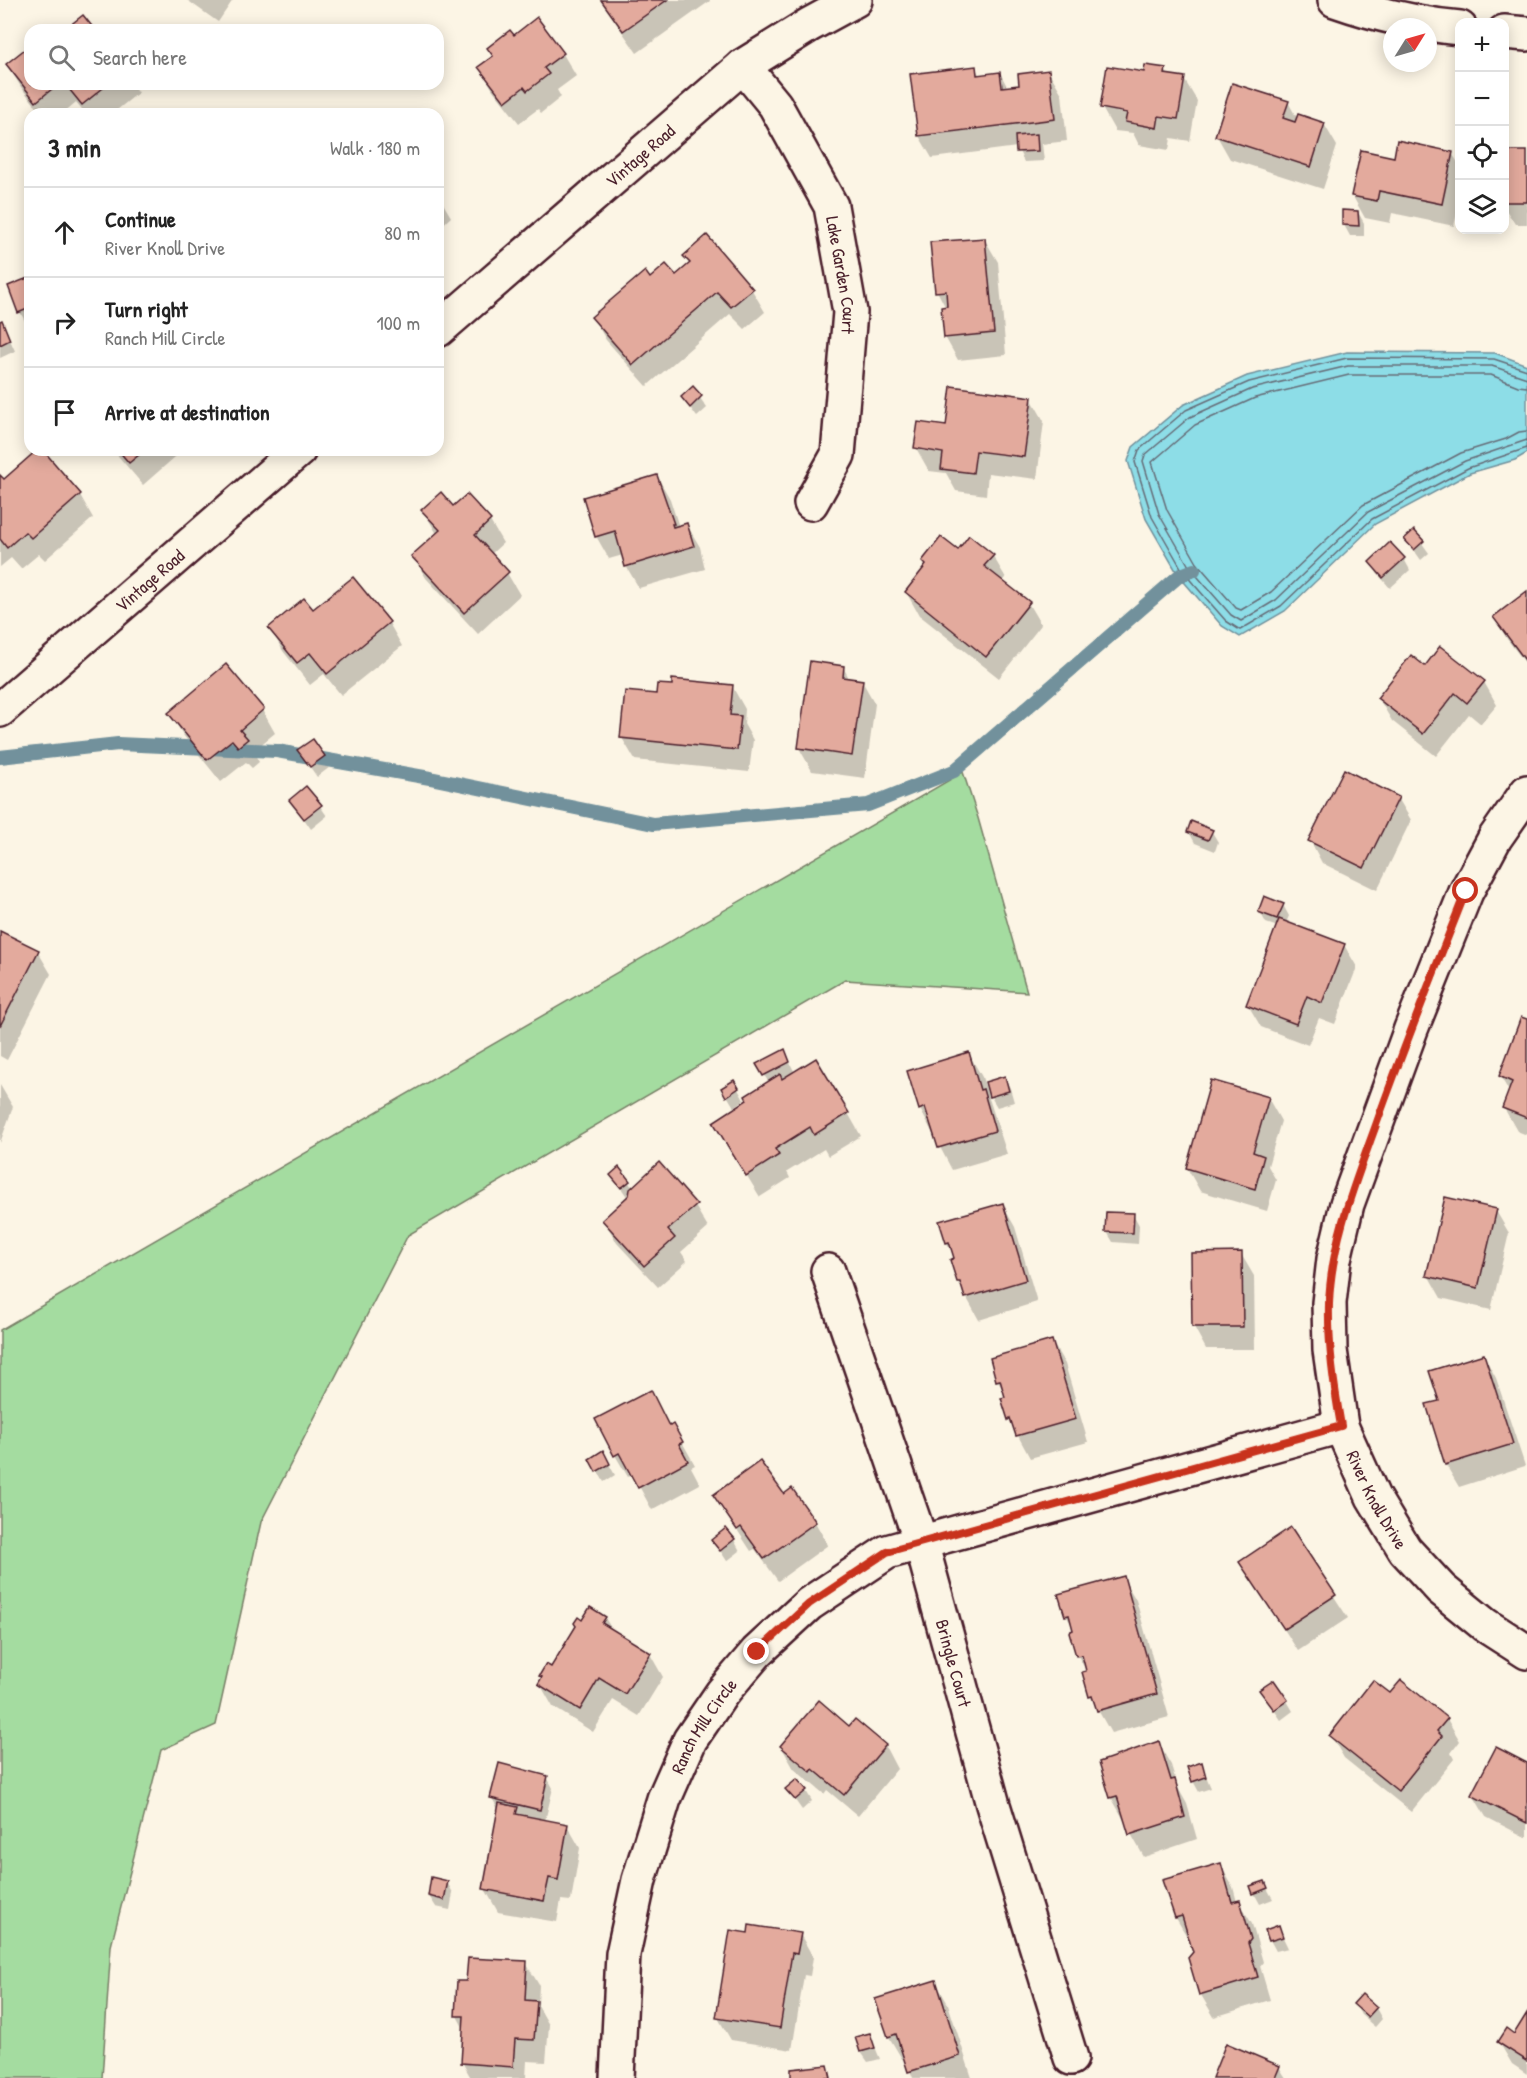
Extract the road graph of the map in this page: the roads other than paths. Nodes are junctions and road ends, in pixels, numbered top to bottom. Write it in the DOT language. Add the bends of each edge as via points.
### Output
graph roads {
  1 [pos="855,0"];
  2 [pos="1335,0"];
  3 [pos="1455,27"];
  4 [pos="1509,32"];
  5 [pos="1527,34"];
  6 [pos="743,66"];
  7 [pos="444,325"];
  8 [pos="292,456"];
  9 [pos="811,503"];
  10 [pos="0,710"];
  11 [pos="1527,792"];
  12 [pos="828,1271"];
  13 [pos="1341,1426"];
  14 [pos="921,1542"];
  15 [pos="1527,1652"];
  16 [pos="1071,2058"];
  17 [pos="617,2078"];
  1 -- 6 [label="street, Vintage Road"];
  2 -- 3 [label="street" via="1370,12"];
  4 -- 5 [label="street"];
  6 -- 7 [label="street, Vintage Road"];
  6 -- 9 [label="street, Lake Garden Court" via="775,105 831,206 850,312 838,455"];
  8 -- 10 [label="street, Vintage Road"];
  11 -- 13 [label="street, River Knoll Drive" via="1495,838 1466,891 1410,1029 1347,1204 1329,1303 1330,1350"];
  12 -- 14 [label="street, Bringle Court"];
  13 -- 14 [label="street, Ranch Mill Circle"];
  13 -- 15 [label="street, River Knoll Drive" via="1373,1497 1405,1550 1441,1589 1485,1625"];
  14 -- 16 [label="street, Bringle Court" via="993,1805"];
  14 -- 17 [label="street, Ranch Mill Circle" via="887,1552 809,1604 757,1652 722,1693 690,1740 664,1799 639,1880 623,1954"];
}
